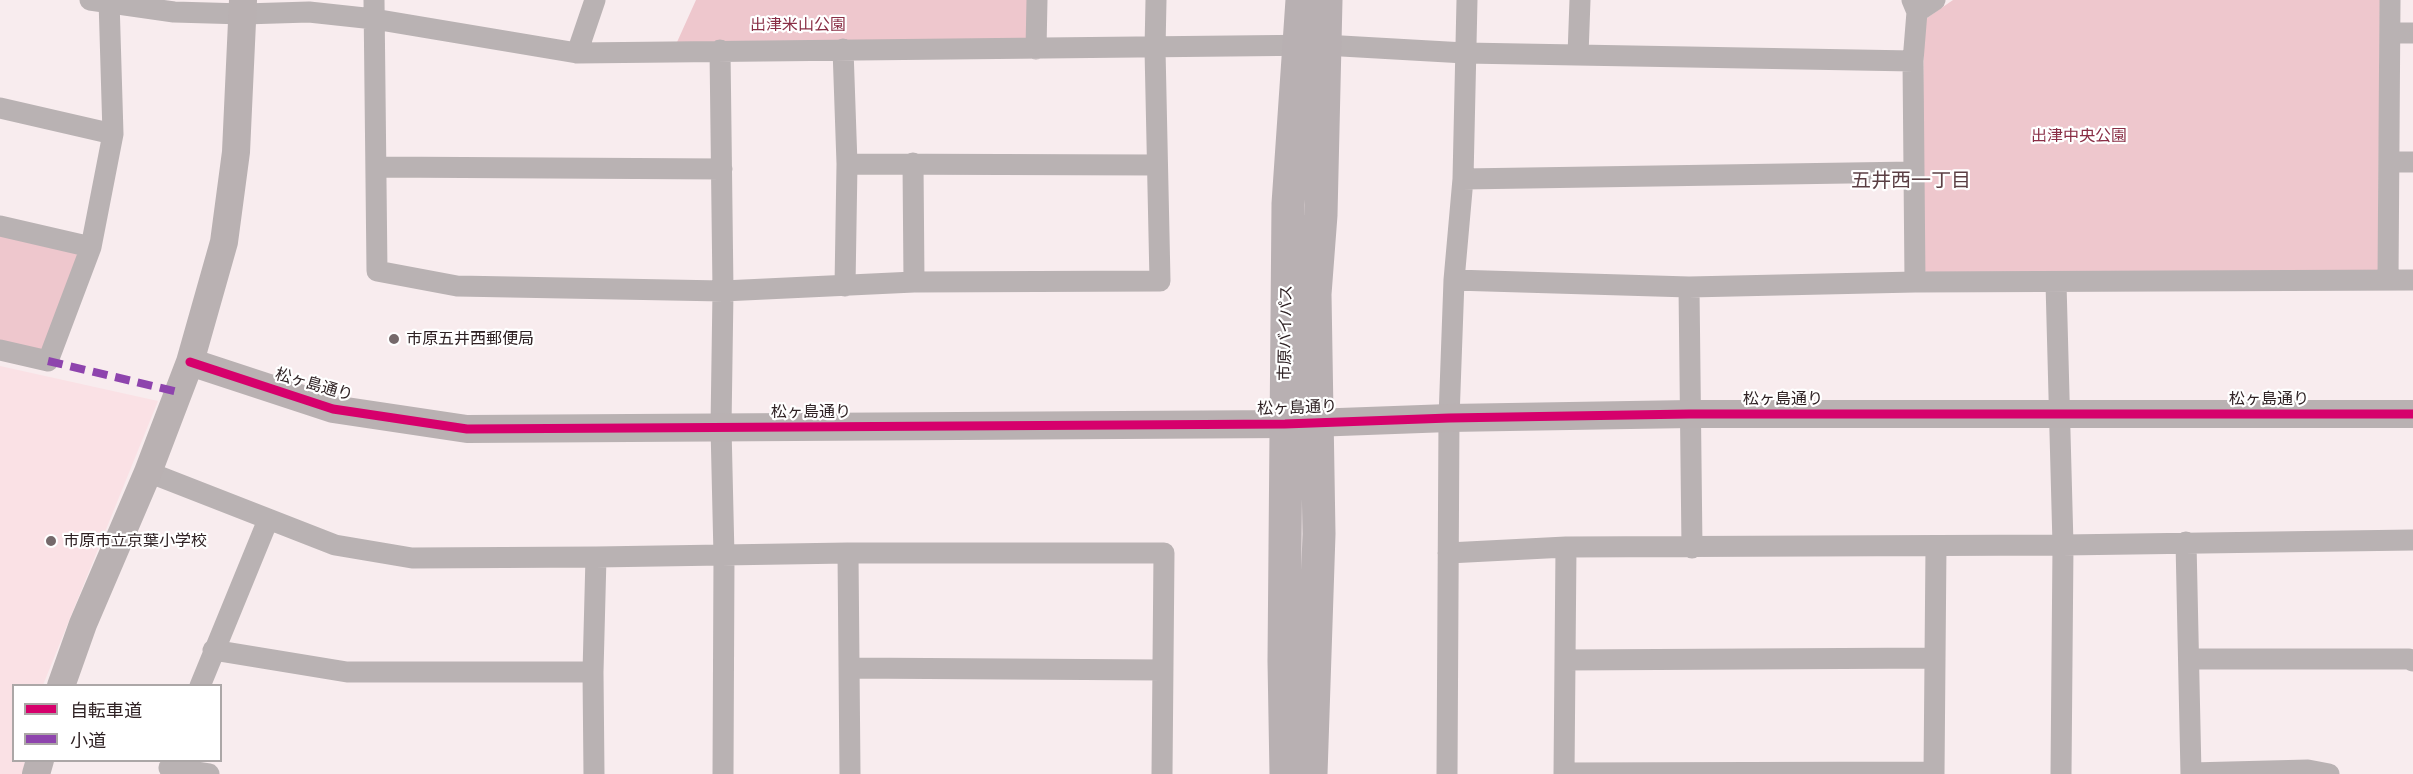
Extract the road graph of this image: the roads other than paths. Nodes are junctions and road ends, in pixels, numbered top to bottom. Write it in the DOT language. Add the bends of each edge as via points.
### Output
graph roads {
  1 [pos="595,0"];
  2 [pos="1037,0"];
  3 [pos="1156,0"];
  4 [pos="1302,0"];
  5 [pos="1326,0"];
  6 [pos="1467,0"];
  7 [pos="1580,0"];
  8 [pos="1935,0"];
  9 [pos="2391,0"];
  10 [pos="102,1"];
  11 [pos="1914,6"];
  12 [pos="244,7"];
  13 [pos="374,9"];
  14 [pos="2391,33"];
  15 [pos="2413,33"];
  16 [pos="1312,46"];
  17 [pos="1155,48"];
  18 [pos="843,49"];
  19 [pos="1036,49"];
  20 [pos="720,50"];
  21 [pos="577,53"];
  22 [pos="1465,53"];
  23 [pos="1578,55"];
  24 [pos="1913,61"];
  25 [pos="0,108"];
  26 [pos="113,134"];
  27 [pos="2390,162"];
  28 [pos="2413,162"];
  29 [pos="913,163"];
  30 [pos="847,164"];
  31 [pos="1156,165"];
  32 [pos="377,167"];
  33 [pos="722,169"];
  34 [pos="1913,172"];
  35 [pos="1463,179"];
  36 [pos="0,226"];
  37 [pos="90,247"];
  38 [pos="1454,280"];
  39 [pos="2388,280"];
  40 [pos="2413,280"];
  41 [pos="914,282"];
  42 [pos="1915,282"];
  43 [pos="2056,283"];
  44 [pos="845,286"];
  45 [pos="1689,287"];
  46 [pos="723,291"];
  47 [pos="0,350"];
  48 [pos="190,362"];
  49 [pos="1690,414"];
  50 [pos="2059,414"];
  51 [pos="2413,414"];
  52 [pos="1449,418"];
  53 [pos="1318,423"];
  54 [pos="1285,424"];
  55 [pos="721,428"];
  56 [pos="148,472"];
  57 [pos="268,520"];
  58 [pos="2413,540"];
  59 [pos="2186,542"];
  60 [pos="2063,545"];
  61 [pos="1936,546"];
  62 [pos="1566,547"];
  63 [pos="1692,548"];
  64 [pos="848,553"];
  65 [pos="1448,553"];
  66 [pos="724,556"];
  67 [pos="596,558"];
  68 [pos="213,650"];
  69 [pos="1935,658"];
  70 [pos="1565,660"];
  71 [pos="2189,660"];
  72 [pos="2413,661"];
  73 [pos="849,668"];
  74 [pos="1163,670"];
  75 [pos="593,672"];
  76 [pos="62,684"];
  77 [pos="201,684"];
  78 [pos="170,768"];
  79 [pos="1934,773"];
  80 [pos="2191,773"];
  81 [pos="208,774"];
  82 [pos="594,774"];
  83 [pos="723,774"];
  84 [pos="850,774"];
  85 [pos="1162,774"];
  86 [pos="1286,774"];
  87 [pos="1311,774"];
  88 [pos="1447,774"];
  89 [pos="1564,774"];
  90 [pos="2061,774"];
  91 [pos="2329,774"];
  1 -- 21 [label="street"];
  2 -- 19 [label="street"];
  3 -- 17 [label="street"];
  4 -- 16 [label="highway, 市原バイパス"];
  5 -- 16 [label="highway, 市原バイパス"];
  6 -- 22 [label="street"];
  7 -- 23 [label="street"];
  8 -- 11 [label="street"];
  9 -- 14 [label="street"];
  10 -- 12 [label="street" via="174,12"];
  10 -- 26 [label="street"];
  11 -- 24 [label="street"];
  12 -- 13 [label="street" via="309,12"];
  12 -- 48 [label="street" via="236,152 224,242"];
  13 -- 21 [label="street"];
  13 -- 32 [label="street"];
  14 -- 15 [label="street"];
  14 -- 27 [label="street"];
  16 -- 17 [label="street"];
  16 -- 22 [label="street"];
  16 -- 53 [label="highway, 市原バイパス" via="1321,215 1315,294"];
  16 -- 54 [label="highway, 市原バイパス" via="1288,204"];
  17 -- 19 [label="street"];
  17 -- 31 [label="street"];
  18 -- 19 [label="street"];
  18 -- 20 [label="street"];
  18 -- 30 [label="street"];
  20 -- 21 [label="street"];
  20 -- 33 [label="street"];
  22 -- 23 [label="street"];
  22 -- 35 [label="street"];
  23 -- 24 [label="street"];
  24 -- 34 [label="street"];
  25 -- 26 [label="street"];
  26 -- 37 [label="street"];
  27 -- 28 [label="street"];
  27 -- 39 [label="street"];
  29 -- 30 [label="street"];
  29 -- 31 [label="street"];
  29 -- 41 [label="street"];
  30 -- 44 [label="street"];
  31 -- 41 [label="street" via="1160,281"];
  32 -- 33 [label="street"];
  32 -- 46 [label="street" via="377,271 457,286"];
  33 -- 46 [label="street"];
  34 -- 35 [label="street"];
  34 -- 42 [label="street"];
  35 -- 38 [label="street"];
  36 -- 37 [label="street"];
  37 -- 47 [label="street" via="48,361"];
  38 -- 45 [label="street"];
  38 -- 52 [label="street"];
  39 -- 40 [label="street"];
  39 -- 43 [label="street"];
  41 -- 44 [label="street"];
  42 -- 43 [label="street"];
  42 -- 45 [label="street"];
  43 -- 50 [label="street"];
  44 -- 46 [label="street"];
  45 -- 49 [label="street"];
  46 -- 55 [label="street"];
  48 -- 55 [label="street, 松ヶ島通り" via="333,409 467,429"];
  48 -- 56 [label="street"];
  49 -- 50 [label="street, 松ヶ島通り"];
  49 -- 52 [label="street, 松ヶ島通り"];
  49 -- 63 [label="street"];
  50 -- 51 [label="street, 松ヶ島通り"];
  50 -- 60 [label="street"];
  52 -- 53 [label="street, 松ヶ島通り"];
  52 -- 65 [label="street"];
  53 -- 54 [label="street, 松ヶ島通り"];
  53 -- 87 [label="highway, 市原バイパス" via="1319,534"];
  54 -- 55 [label="street, 松ヶ島通り"];
  54 -- 86 [label="highway, 市原バイパス"];
  55 -- 66 [label="street"];
  56 -- 57 [label="street"];
  56 -- 76 [label="street"];
  57 -- 67 [label="street" via="334,544 412,558"];
  57 -- 68 [label="street"];
  58 -- 59 [label="street"];
  59 -- 60 [label="street"];
  59 -- 71 [label="street"];
  60 -- 61 [label="street"];
  60 -- 90 [label="street"];
  61 -- 63 [label="street"];
  61 -- 69 [label="street"];
  62 -- 63 [label="street"];
  62 -- 65 [label="street"];
  62 -- 70 [label="street"];
  64 -- 66 [label="street"];
  64 -- 73 [label="street"];
  64 -- 74 [label="street" via="1164,553"];
  65 -- 88 [label="street"];
  66 -- 67 [label="street"];
  66 -- 83 [label="street"];
  67 -- 75 [label="street"];
  68 -- 75 [label="street" via="347,672"];
  68 -- 77 [label="street"];
  69 -- 70 [label="street"];
  69 -- 79 [label="street"];
  70 -- 89 [label="street"];
  71 -- 72 [label="street"];
  71 -- 80 [label="street"];
  73 -- 74 [label="street"];
  73 -- 84 [label="street"];
  74 -- 85 [label="street"];
  75 -- 82 [label="street"];
  78 -- 81 [label="street"];
  79 -- 89 [label="street"];
  80 -- 91 [label="street" via="2308,770"];
}
